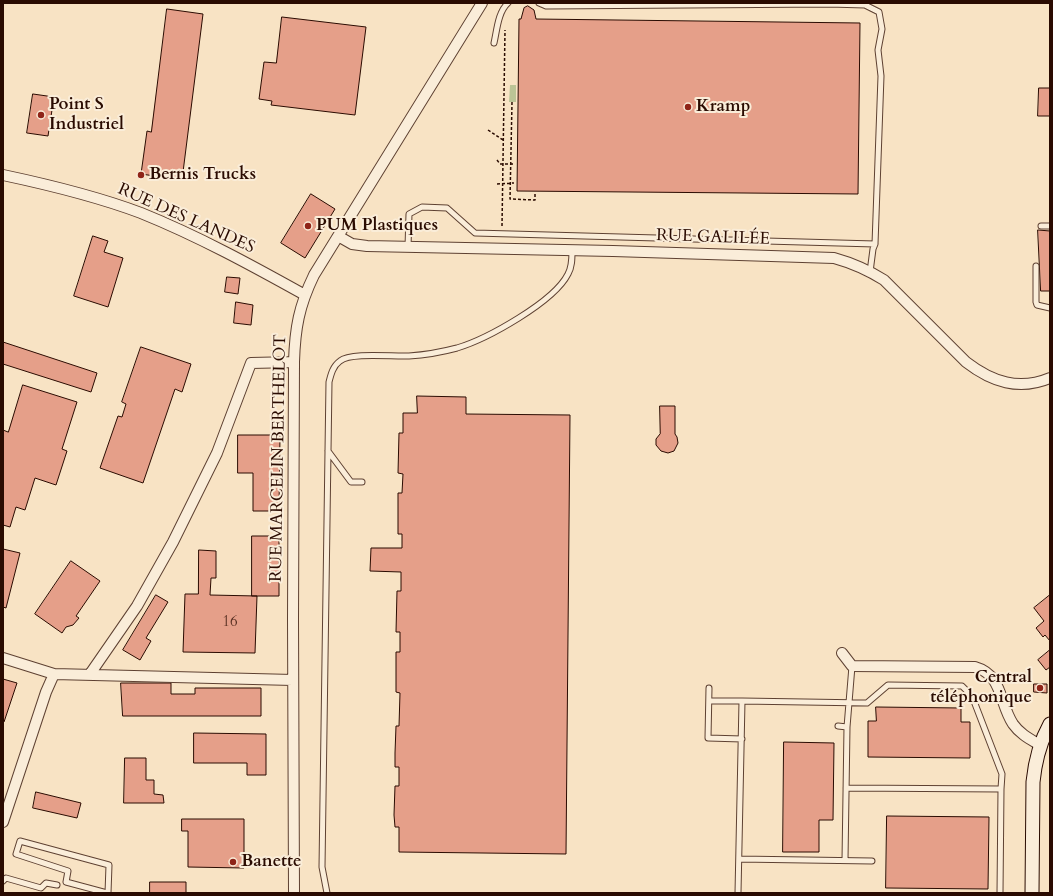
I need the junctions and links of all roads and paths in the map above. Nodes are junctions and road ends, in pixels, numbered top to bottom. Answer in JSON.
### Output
{"nodes":[{"id":1,"x":482,"y":3,"type":"edge"},
{"id":2,"x":508,"y":3,"type":"edge"},
{"id":3,"x":539,"y":3,"type":"edge"},
{"id":4,"x":505,"y":26,"type":"dead end"},
{"id":5,"x":494,"y":43,"type":"dead end"},
{"id":6,"x":512,"y":102,"type":"dead end"},
{"id":7,"x":488,"y":130,"type":"dead end"},
{"id":8,"x":503,"y":140,"type":"junction"},
{"id":9,"x":497,"y":160,"type":"dead end"},
{"id":10,"x":503,"y":164,"type":"junction"},
{"id":11,"x":510,"y":164,"type":"junction"},
{"id":12,"x":514,"y":164,"type":"dead end"},
{"id":13,"x":4,"y":179,"type":"edge"},
{"id":14,"x":503,"y":183,"type":"junction"},
{"id":15,"x":510,"y":183,"type":"junction"},
{"id":16,"x":514,"y":183,"type":"dead end"},
{"id":17,"x":497,"y":184,"type":"dead end"},
{"id":18,"x":535,"y":192,"type":"dead end"},
{"id":19,"x":1041,"y":226,"type":"dead end"},
{"id":20,"x":1050,"y":226,"type":"edge"},
{"id":21,"x":502,"y":234,"type":"junction"},
{"id":22,"x":338,"y":236,"type":"junction"},
{"id":23,"x":875,"y":244,"type":"junction"},
{"id":24,"x":408,"y":247,"type":"junction"},
{"id":25,"x":572,"y":251,"type":"junction"},
{"id":26,"x":1036,"y":266,"type":"dead end"},
{"id":27,"x":870,"y":272,"type":"junction"},
{"id":28,"x":305,"y":295,"type":"junction"},
{"id":29,"x":1050,"y":308,"type":"edge"},
{"id":30,"x":294,"y":362,"type":"junction"},
{"id":31,"x":1047,"y":379,"type":"edge"},
{"id":32,"x":328,"y":451,"type":"junction"},
{"id":33,"x":362,"y":482,"type":"dead end"},
{"id":34,"x":842,"y":654,"type":"dead end"},
{"id":35,"x":3,"y":658,"type":"edge"},
{"id":36,"x":852,"y":666,"type":"junction"},
{"id":37,"x":54,"y":674,"type":"junction"},
{"id":38,"x":90,"y":674,"type":"junction"},
{"id":39,"x":293,"y":680,"type":"junction"},
{"id":40,"x":709,"y":688,"type":"dead end"},
{"id":41,"x":709,"y":701,"type":"junction"},
{"id":42,"x":742,"y":701,"type":"junction"},
{"id":43,"x":849,"y":703,"type":"junction"},
{"id":44,"x":1050,"y":724,"type":"edge"},
{"id":45,"x":838,"y":726,"type":"dead end"},
{"id":46,"x":847,"y":726,"type":"junction"},
{"id":47,"x":742,"y":739,"type":"junction"},
{"id":48,"x":1040,"y":745,"type":"junction"},
{"id":49,"x":846,"y":788,"type":"junction"},
{"id":50,"x":1001,"y":789,"type":"junction"},
{"id":51,"x":3,"y":822,"type":"edge"},
{"id":52,"x":739,"y":859,"type":"junction"},
{"id":53,"x":845,"y":860,"type":"junction"},
{"id":54,"x":872,"y":861,"type":"dead end"},
{"id":55,"x":3,"y":880,"type":"edge"},
{"id":56,"x":57,"y":885,"type":"dead end"},
{"id":57,"x":107,"y":893,"type":"edge"},
{"id":58,"x":294,"y":893,"type":"edge"},
{"id":59,"x":327,"y":893,"type":"edge"},
{"id":60,"x":738,"y":893,"type":"edge"},
{"id":61,"x":1000,"y":893,"type":"edge"},
{"id":62,"x":1032,"y":893,"type":"edge"}],
"edges":[{"from":1,"to":22,"type":"street","name":"RUE MARCELIN BERTHELOT"},
{"from":2,"to":5,"type":"lane"},
{"from":3,"to":23,"type":"lane"},
{"from":4,"to":8,"type":"path"},
{"from":6,"to":11,"type":"path"},
{"from":7,"to":8,"type":"path"},
{"from":8,"to":10,"type":"path"},
{"from":9,"to":10,"type":"path"},
{"from":10,"to":11,"type":"path"},
{"from":10,"to":14,"type":"path"},
{"from":11,"to":12,"type":"path"},
{"from":11,"to":15,"type":"path"},
{"from":13,"to":28,"type":"street","name":"RUE DES LANDES"},
{"from":14,"to":15,"type":"path"},
{"from":14,"to":17,"type":"path"},
{"from":14,"to":21,"type":"path"},
{"from":15,"to":16,"type":"path"},
{"from":15,"to":18,"type":"path"},
{"from":19,"to":20,"type":"lane"},
{"from":21,"to":23,"type":"lane"},
{"from":21,"to":24,"type":"lane"},
{"from":22,"to":24,"type":"street","name":"RUE GALILÉE"},
{"from":22,"to":28,"type":"street","name":"RUE MARCELIN BERTHELOT"},
{"from":23,"to":27,"type":"lane"},
{"from":24,"to":25,"type":"street","name":"RUE GALILÉE"},
{"from":25,"to":27,"type":"street","name":"RUE GALILÉE"},
{"from":25,"to":32,"type":"lane"},
{"from":26,"to":29,"type":"lane"},
{"from":27,"to":31,"type":"street","name":"RUE GALILÉE"},
{"from":28,"to":30,"type":"street","name":"RUE MARCELIN BERTHELOT"},
{"from":30,"to":38,"type":"street"},
{"from":30,"to":39,"type":"street","name":"RUE MARCELIN BERTHELOT"},
{"from":32,"to":33,"type":"lane"},
{"from":32,"to":59,"type":"lane"},
{"from":34,"to":36,"type":"street"},
{"from":35,"to":37,"type":"street"},
{"from":36,"to":43,"type":"lane"},
{"from":36,"to":48,"type":"street"},
{"from":37,"to":38,"type":"street"},
{"from":37,"to":51,"type":"street"},
{"from":38,"to":39,"type":"street"},
{"from":39,"to":58,"type":"street","name":"RUE MARCELIN BERTHELOT"},
{"from":40,"to":41,"type":"lane"},
{"from":41,"to":42,"type":"lane"},
{"from":41,"to":47,"type":"lane"},
{"from":42,"to":43,"type":"lane"},
{"from":42,"to":47,"type":"lane"},
{"from":43,"to":46,"type":"lane"},
{"from":43,"to":50,"type":"lane"},
{"from":44,"to":48,"type":"main road"},
{"from":45,"to":46,"type":"lane"},
{"from":46,"to":49,"type":"lane"},
{"from":47,"to":52,"type":"lane"},
{"from":48,"to":62,"type":"main road"},
{"from":49,"to":50,"type":"lane"},
{"from":49,"to":53,"type":"lane"},
{"from":50,"to":61,"type":"lane"},
{"from":52,"to":53,"type":"lane"},
{"from":52,"to":60,"type":"lane"},
{"from":53,"to":54,"type":"lane"},
{"from":55,"to":56,"type":"lane"},
{"from":57,"to":57,"type":"lane"}]}
